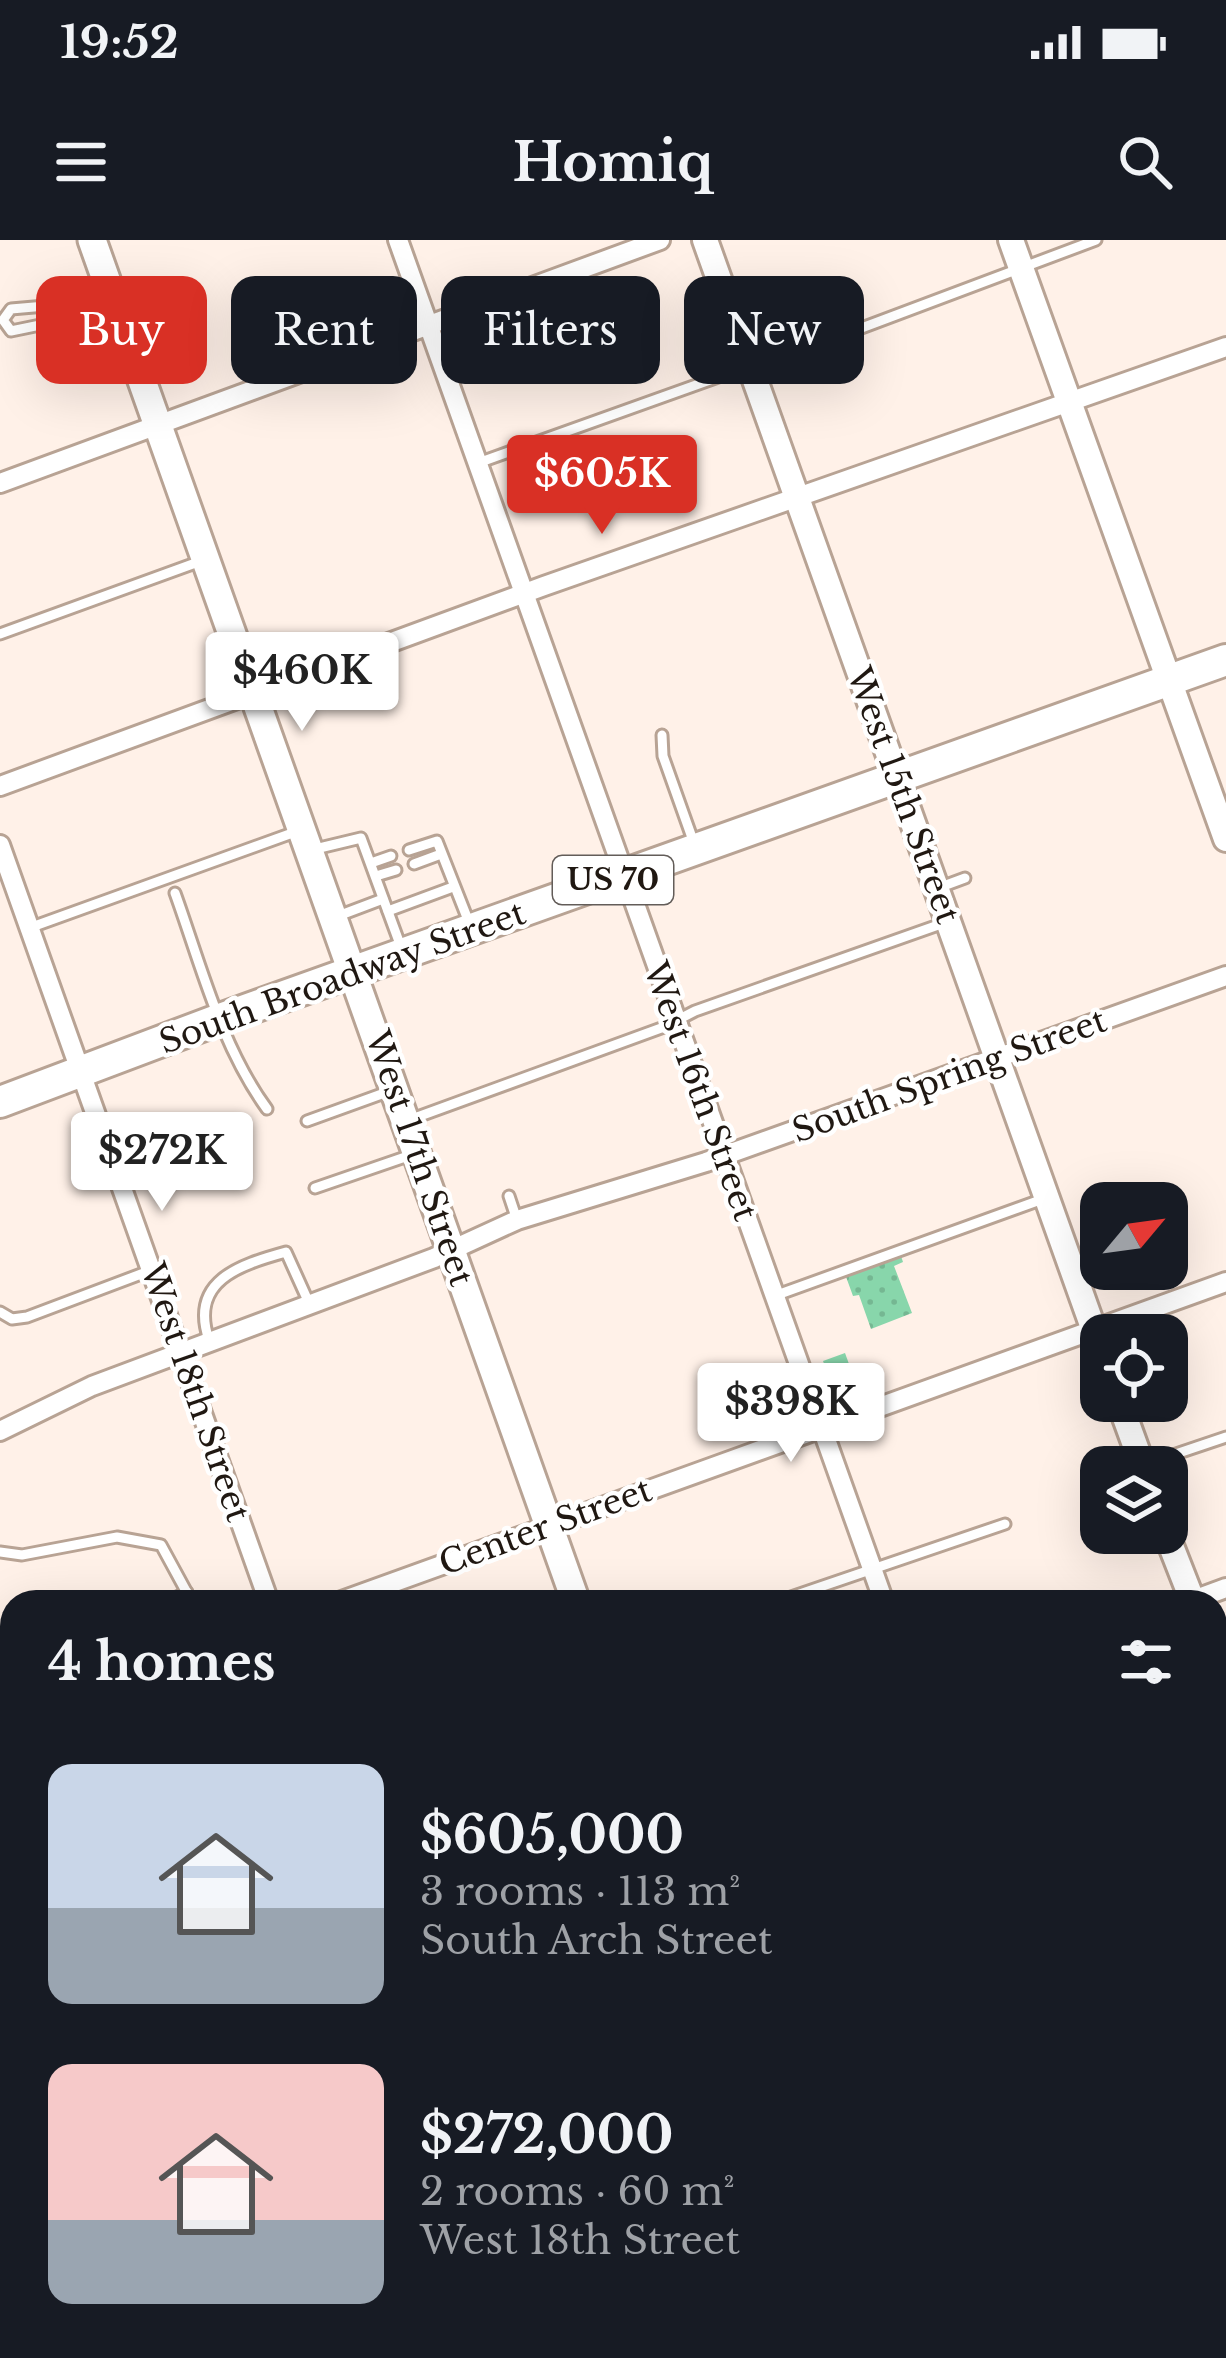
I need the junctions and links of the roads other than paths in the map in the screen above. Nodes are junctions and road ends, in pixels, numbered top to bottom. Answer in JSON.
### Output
{"nodes":[{"id":1,"x":92,"y":240,"type":"edge"},
{"id":2,"x":398,"y":240,"type":"edge"},
{"id":3,"x":660,"y":240,"type":"edge"},
{"id":4,"x":705,"y":240,"type":"edge"},
{"id":5,"x":1011,"y":240,"type":"edge"},
{"id":6,"x":1096,"y":240,"type":"edge"},
{"id":7,"x":1021,"y":266,"type":"junction"},
{"id":8,"x":105,"y":276,"type":"edge"},
{"id":9,"x":718,"y":276,"type":"edge"},
{"id":10,"x":36,"y":307,"type":"edge"},
{"id":11,"x":429,"y":324,"type":"junction"},
{"id":12,"x":864,"y":325,"type":"edge"},
{"id":13,"x":36,"y":328,"type":"edge"},
{"id":14,"x":1226,"y":347,"type":"edge"},
{"id":15,"x":143,"y":384,"type":"edge"},
{"id":16,"x":705,"y":384,"type":"edge"},
{"id":17,"x":756,"y":384,"type":"edge"},
{"id":18,"x":1071,"y":400,"type":"junction"},
{"id":19,"x":158,"y":425,"type":"junction"},
{"id":20,"x":478,"y":464,"type":"junction"},
{"id":21,"x":0,"y":482,"type":"edge"},
{"id":22,"x":796,"y":498,"type":"junction"},
{"id":23,"x":206,"y":560,"type":"junction"},
{"id":24,"x":524,"y":594,"type":"junction"},
{"id":25,"x":0,"y":634,"type":"edge"},
{"id":26,"x":1226,"y":660,"type":"edge"},
{"id":27,"x":1169,"y":680,"type":"junction"},
{"id":28,"x":255,"y":695,"type":"junction"},
{"id":29,"x":662,"y":735,"type":"dead end"},
{"id":30,"x":896,"y":777,"type":"junction"},
{"id":31,"x":0,"y":786,"type":"edge"},
{"id":32,"x":1225,"y":831,"type":"edge"},
{"id":33,"x":307,"y":840,"type":"junction"},
{"id":34,"x":0,"y":844,"type":"edge"},
{"id":35,"x":409,"y":850,"type":"dead end"},
{"id":36,"x":697,"y":851,"type":"junction"},
{"id":37,"x":441,"y":854,"type":"junction"},
{"id":38,"x":391,"y":856,"type":"dead end"},
{"id":39,"x":370,"y":863,"type":"junction"},
{"id":40,"x":414,"y":864,"type":"dead end"},
{"id":41,"x":396,"y":870,"type":"dead end"},
{"id":42,"x":376,"y":876,"type":"junction"},
{"id":43,"x":625,"y":876,"type":"junction"},
{"id":44,"x":965,"y":878,"type":"dead end"},
{"id":45,"x":453,"y":887,"type":"junction"},
{"id":46,"x":938,"y":888,"type":"junction"},
{"id":47,"x":175,"y":893,"type":"dead end"},
{"id":48,"x":383,"y":899,"type":"junction"},
{"id":49,"x":388,"y":911,"type":"junction"},
{"id":50,"x":335,"y":917,"type":"junction"},
{"id":51,"x":950,"y":922,"type":"junction"},
{"id":52,"x":28,"y":928,"type":"junction"},
{"id":53,"x":472,"y":930,"type":"junction"},
{"id":54,"x":404,"y":954,"type":"junction"},
{"id":55,"x":355,"y":972,"type":"junction"},
{"id":56,"x":1226,"y":976,"type":"edge"},
{"id":57,"x":220,"y":1019,"type":"junction"},
{"id":58,"x":675,"y":1022,"type":"junction"},
{"id":59,"x":998,"y":1056,"type":"junction"},
{"id":60,"x":80,"y":1072,"type":"junction"},
{"id":61,"x":395,"y":1090,"type":"junction"},
{"id":62,"x":0,"y":1102,"type":"edge"},
{"id":63,"x":267,"y":1109,"type":"dead end"},
{"id":64,"x":307,"y":1121,"type":"dead end"},
{"id":65,"x":406,"y":1121,"type":"junction"},
{"id":66,"x":416,"y":1153,"type":"junction"},
{"id":67,"x":725,"y":1155,"type":"junction"},
{"id":68,"x":315,"y":1188,"type":"dead end"},
{"id":69,"x":509,"y":1196,"type":"dead end"},
{"id":70,"x":1048,"y":1197,"type":"junction"},
{"id":71,"x":517,"y":1220,"type":"junction"},
{"id":72,"x":452,"y":1250,"type":"junction"},
{"id":73,"x":154,"y":1269,"type":"junction"},
{"id":74,"x":1226,"y":1282,"type":"edge"},
{"id":75,"x":775,"y":1296,"type":"junction"},
{"id":76,"x":309,"y":1303,"type":"junction"},
{"id":77,"x":0,"y":1312,"type":"edge"},
{"id":78,"x":1088,"y":1314,"type":"edge"},
{"id":79,"x":1154,"y":1314,"type":"edge"},
{"id":80,"x":209,"y":1340,"type":"junction"},
{"id":81,"x":1080,"y":1344,"type":"edge"},
{"id":82,"x":181,"y":1351,"type":"junction"},
{"id":83,"x":758,"y":1403,"type":"dead end"},
{"id":84,"x":823,"y":1425,"type":"junction"},
{"id":85,"x":0,"y":1431,"type":"edge"},
{"id":86,"x":1226,"y":1437,"type":"edge"},
{"id":87,"x":772,"y":1443,"type":"junction"},
{"id":88,"x":1188,"y":1450,"type":"edge"},
{"id":89,"x":549,"y":1524,"type":"junction"},
{"id":90,"x":1005,"y":1524,"type":"dead end"},
{"id":91,"x":0,"y":1552,"type":"edge"},
{"id":92,"x":1174,"y":1554,"type":"edge"},
{"id":93,"x":873,"y":1570,"type":"junction"},
{"id":94,"x":185,"y":1590,"type":"edge"},
{"id":95,"x":265,"y":1590,"type":"edge"},
{"id":96,"x":371,"y":1590,"type":"edge"},
{"id":97,"x":572,"y":1590,"type":"edge"},
{"id":98,"x":812,"y":1590,"type":"edge"},
{"id":99,"x":880,"y":1590,"type":"edge"},
{"id":100,"x":1187,"y":1590,"type":"edge"}],
"edges":[{"from":1,"to":8,"type":"main road","name":"West 17th Street"},
{"from":2,"to":11,"type":"street","name":"West 16th Street"},
{"from":3,"to":11,"type":"street"},
{"from":4,"to":9,"type":"street","name":"West 15th Street"},
{"from":5,"to":7,"type":"street"},
{"from":6,"to":7,"type":"lane"},
{"from":7,"to":12,"type":"lane"},
{"from":7,"to":18,"type":"street"},
{"from":10,"to":13,"type":"lane"},
{"from":11,"to":19,"type":"street"},
{"from":11,"to":20,"type":"street","name":"West 16th Street"},
{"from":14,"to":18,"type":"street"},
{"from":15,"to":19,"type":"main road","name":"West 17th Street"},
{"from":16,"to":20,"type":"lane"},
{"from":17,"to":22,"type":"street","name":"West 15th Street"},
{"from":18,"to":22,"type":"street"},
{"from":18,"to":27,"type":"street"},
{"from":19,"to":21,"type":"street"},
{"from":19,"to":23,"type":"main road","name":"West 17th Street"},
{"from":20,"to":24,"type":"street","name":"West 16th Street"},
{"from":22,"to":24,"type":"street"},
{"from":22,"to":30,"type":"street","name":"West 15th Street"},
{"from":23,"to":25,"type":"lane"},
{"from":23,"to":28,"type":"main road","name":"West 17th Street"},
{"from":24,"to":28,"type":"street"},
{"from":24,"to":43,"type":"street","name":"West 16th Street"},
{"from":26,"to":27,"type":"main road","name":"South Broadway Street","number":"US 70"},
{"from":27,"to":30,"type":"main road","name":"South Broadway Street","number":"US 70"},
{"from":27,"to":32,"type":"street"},
{"from":28,"to":31,"type":"street"},
{"from":28,"to":33,"type":"main road","name":"West 17th Street"},
{"from":29,"to":36,"type":"lane"},
{"from":30,"to":36,"type":"main road","name":"South Broadway Street","number":"US 70"},
{"from":30,"to":46,"type":"street","name":"West 15th Street"},
{"from":33,"to":39,"type":"lane"},
{"from":33,"to":50,"type":"main road","name":"West 17th Street"},
{"from":33,"to":52,"type":"lane"},
{"from":34,"to":52,"type":"street","name":"West 18th Street"},
{"from":35,"to":37,"type":"lane"},
{"from":36,"to":43,"type":"main road","name":"South Broadway Street","number":"US 70"},
{"from":37,"to":40,"type":"lane"},
{"from":37,"to":45,"type":"lane"},
{"from":38,"to":39,"type":"lane"},
{"from":39,"to":42,"type":"lane"},
{"from":41,"to":42,"type":"lane"},
{"from":42,"to":48,"type":"lane"},
{"from":43,"to":53,"type":"main road","name":"South Broadway Street","number":"US 70"},
{"from":43,"to":58,"type":"street","name":"West 16th Street"},
{"from":44,"to":46,"type":"lane"},
{"from":45,"to":49,"type":"lane"},
{"from":45,"to":53,"type":"lane"},
{"from":46,"to":51,"type":"street","name":"West 15th Street"},
{"from":47,"to":57,"type":"lane"},
{"from":48,"to":49,"type":"lane"},
{"from":48,"to":50,"type":"lane"},
{"from":49,"to":54,"type":"lane"},
{"from":50,"to":55,"type":"main road","name":"West 17th Street"},
{"from":51,"to":58,"type":"lane"},
{"from":51,"to":59,"type":"street","name":"West 15th Street"},
{"from":52,"to":60,"type":"street","name":"West 18th Street"},
{"from":53,"to":54,"type":"main road","name":"South Broadway Street","number":"US 70"},
{"from":54,"to":55,"type":"main road","name":"South Broadway Street","number":"US 70"},
{"from":55,"to":57,"type":"main road","name":"South Broadway Street","number":"US 70"},
{"from":55,"to":61,"type":"main road","name":"West 17th Street"},
{"from":56,"to":59,"type":"street","name":"South Spring Street"},
{"from":57,"to":60,"type":"main road","name":"South Broadway Street","number":"US 70"},
{"from":57,"to":63,"type":"lane"},
{"from":58,"to":65,"type":"lane"},
{"from":58,"to":67,"type":"street","name":"West 16th Street"},
{"from":59,"to":67,"type":"street","name":"South Spring Street"},
{"from":59,"to":70,"type":"street","name":"West 15th Street"},
{"from":60,"to":62,"type":"main road","name":"South Broadway Street","number":"US 70"},
{"from":60,"to":73,"type":"street","name":"West 18th Street"},
{"from":61,"to":64,"type":"lane"},
{"from":61,"to":65,"type":"main road","name":"West 17th Street"},
{"from":65,"to":66,"type":"main road","name":"West 17th Street"},
{"from":66,"to":68,"type":"lane"},
{"from":66,"to":72,"type":"main road","name":"West 17th Street"},
{"from":67,"to":71,"type":"street","name":"South Spring Street"},
{"from":67,"to":75,"type":"street","name":"West 16th Street"},
{"from":69,"to":71,"type":"lane"},
{"from":70,"to":75,"type":"lane"},
{"from":70,"to":78,"type":"street","name":"West 15th Street"},
{"from":71,"to":72,"type":"street","name":"South Spring Street"},
{"from":72,"to":76,"type":"street","name":"South Spring Street"},
{"from":72,"to":89,"type":"main road","name":"West 17th Street"},
{"from":73,"to":77,"type":"lane"},
{"from":73,"to":82,"type":"street","name":"West 18th Street"},
{"from":74,"to":79,"type":"street","name":"Center Street"},
{"from":75,"to":84,"type":"street","name":"West 16th Street"},
{"from":76,"to":80,"type":"street","name":"South Spring Street"},
{"from":76,"to":80,"type":"lane"},
{"from":80,"to":82,"type":"street","name":"South Spring Street"},
{"from":81,"to":84,"type":"street","name":"Center Street"},
{"from":82,"to":85,"type":"street","name":"South Spring Street"},
{"from":82,"to":95,"type":"street","name":"West 18th Street"},
{"from":83,"to":87,"type":"lane"},
{"from":84,"to":87,"type":"street","name":"Center Street"},
{"from":84,"to":93,"type":"street","name":"West 16th Street"},
{"from":86,"to":88,"type":"lane"},
{"from":87,"to":89,"type":"street","name":"Center Street"},
{"from":89,"to":96,"type":"street","name":"Center Street"},
{"from":89,"to":97,"type":"main road","name":"West 17th Street"},
{"from":90,"to":93,"type":"lane"},
{"from":91,"to":94,"type":"lane"},
{"from":92,"to":100,"type":"street"},
{"from":93,"to":98,"type":"lane"},
{"from":93,"to":99,"type":"street","name":"West 16th Street"}]}
